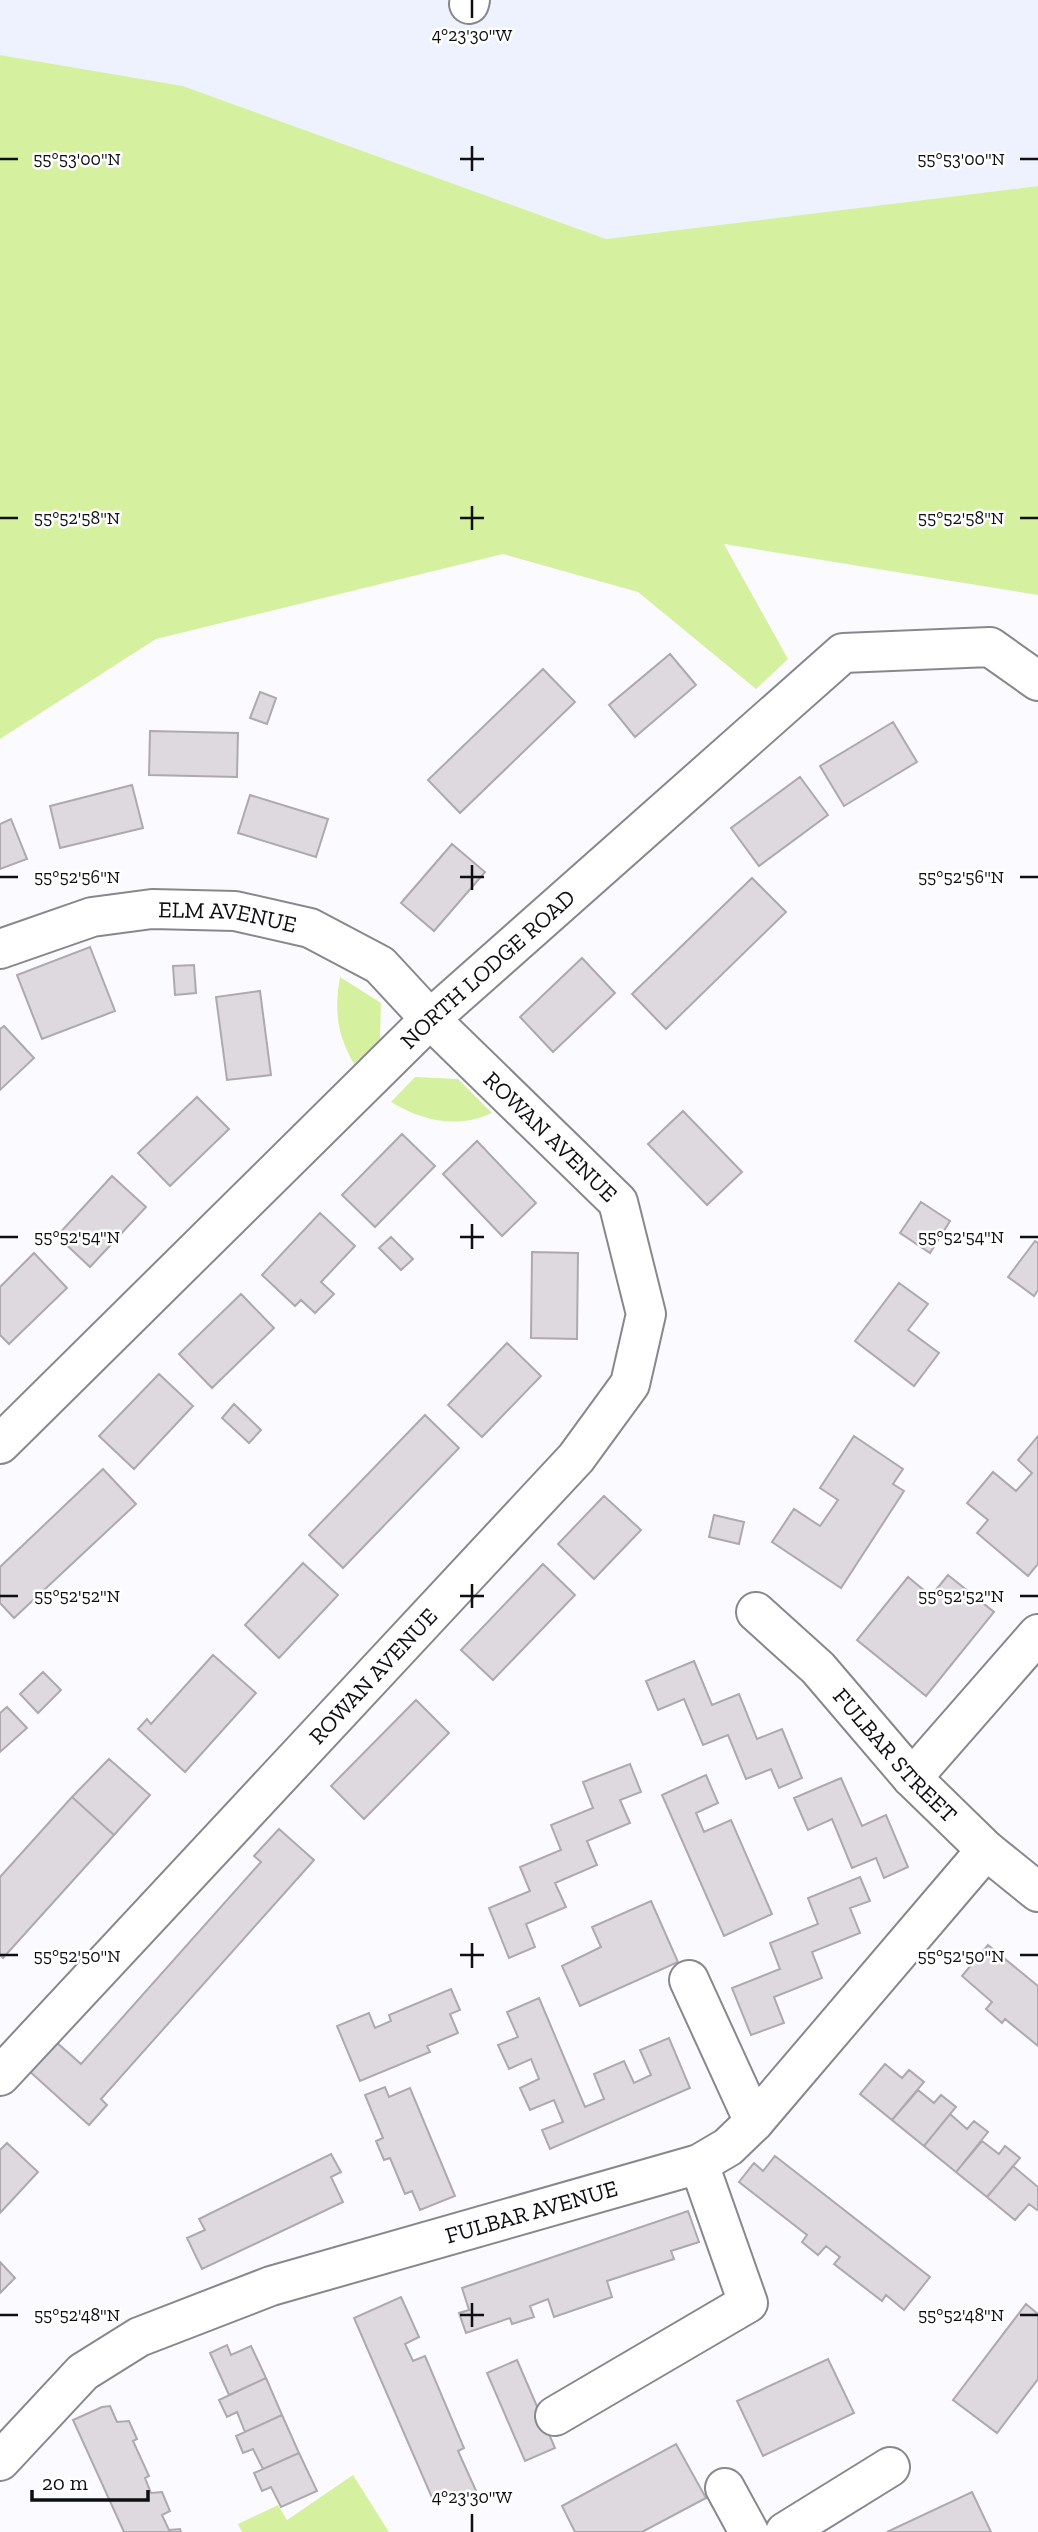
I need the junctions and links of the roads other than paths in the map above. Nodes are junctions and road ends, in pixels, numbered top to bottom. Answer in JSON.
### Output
{"nodes":[{"id":1,"x":1038,"y":681,"type":"edge"},
{"id":2,"x":0,"y":949,"type":"edge"},
{"id":3,"x":430,"y":1018,"type":"junction"},
{"id":4,"x":0,"y":1444,"type":"edge"},
{"id":5,"x":756,"y":1612,"type":"dead end"},
{"id":6,"x":1038,"y":1634,"type":"edge"},
{"id":7,"x":912,"y":1778,"type":"junction"},
{"id":8,"x":986,"y":1850,"type":"junction"},
{"id":9,"x":1038,"y":1892,"type":"edge"},
{"id":10,"x":689,"y":1980,"type":"dead end"},
{"id":11,"x":0,"y":2076,"type":"edge"},
{"id":12,"x":754,"y":2122,"type":"junction"},
{"id":13,"x":699,"y":2164,"type":"junction"},
{"id":14,"x":555,"y":2416,"type":"dead end"},
{"id":15,"x":0,"y":2461,"type":"edge"},
{"id":16,"x":890,"y":2468,"type":"dead end"},
{"id":17,"x":725,"y":2488,"type":"dead end"},
{"id":18,"x":750,"y":2532,"type":"edge"},
{"id":19,"x":785,"y":2532,"type":"edge"}],
"edges":[{"from":1,"to":3,"type":"street","name":"NORTH LODGE ROAD"},
{"from":2,"to":3,"type":"street","name":"ELM AVENUE"},
{"from":3,"to":4,"type":"street","name":"NORTH LODGE ROAD"},
{"from":3,"to":11,"type":"street","name":"ROWAN AVENUE"},
{"from":5,"to":7,"type":"street","name":"FULBAR STREET"},
{"from":6,"to":7,"type":"street"},
{"from":7,"to":8,"type":"street","name":"FULBAR STREET"},
{"from":8,"to":9,"type":"street","name":"FULBAR STREET"},
{"from":8,"to":12,"type":"street","name":"FULBAR AVENUE"},
{"from":10,"to":12,"type":"street"},
{"from":12,"to":13,"type":"street","name":"FULBAR AVENUE"},
{"from":13,"to":14,"type":"street"},
{"from":13,"to":15,"type":"street","name":"FULBAR AVENUE"},
{"from":16,"to":19,"type":"street"},
{"from":17,"to":18,"type":"street"}]}
